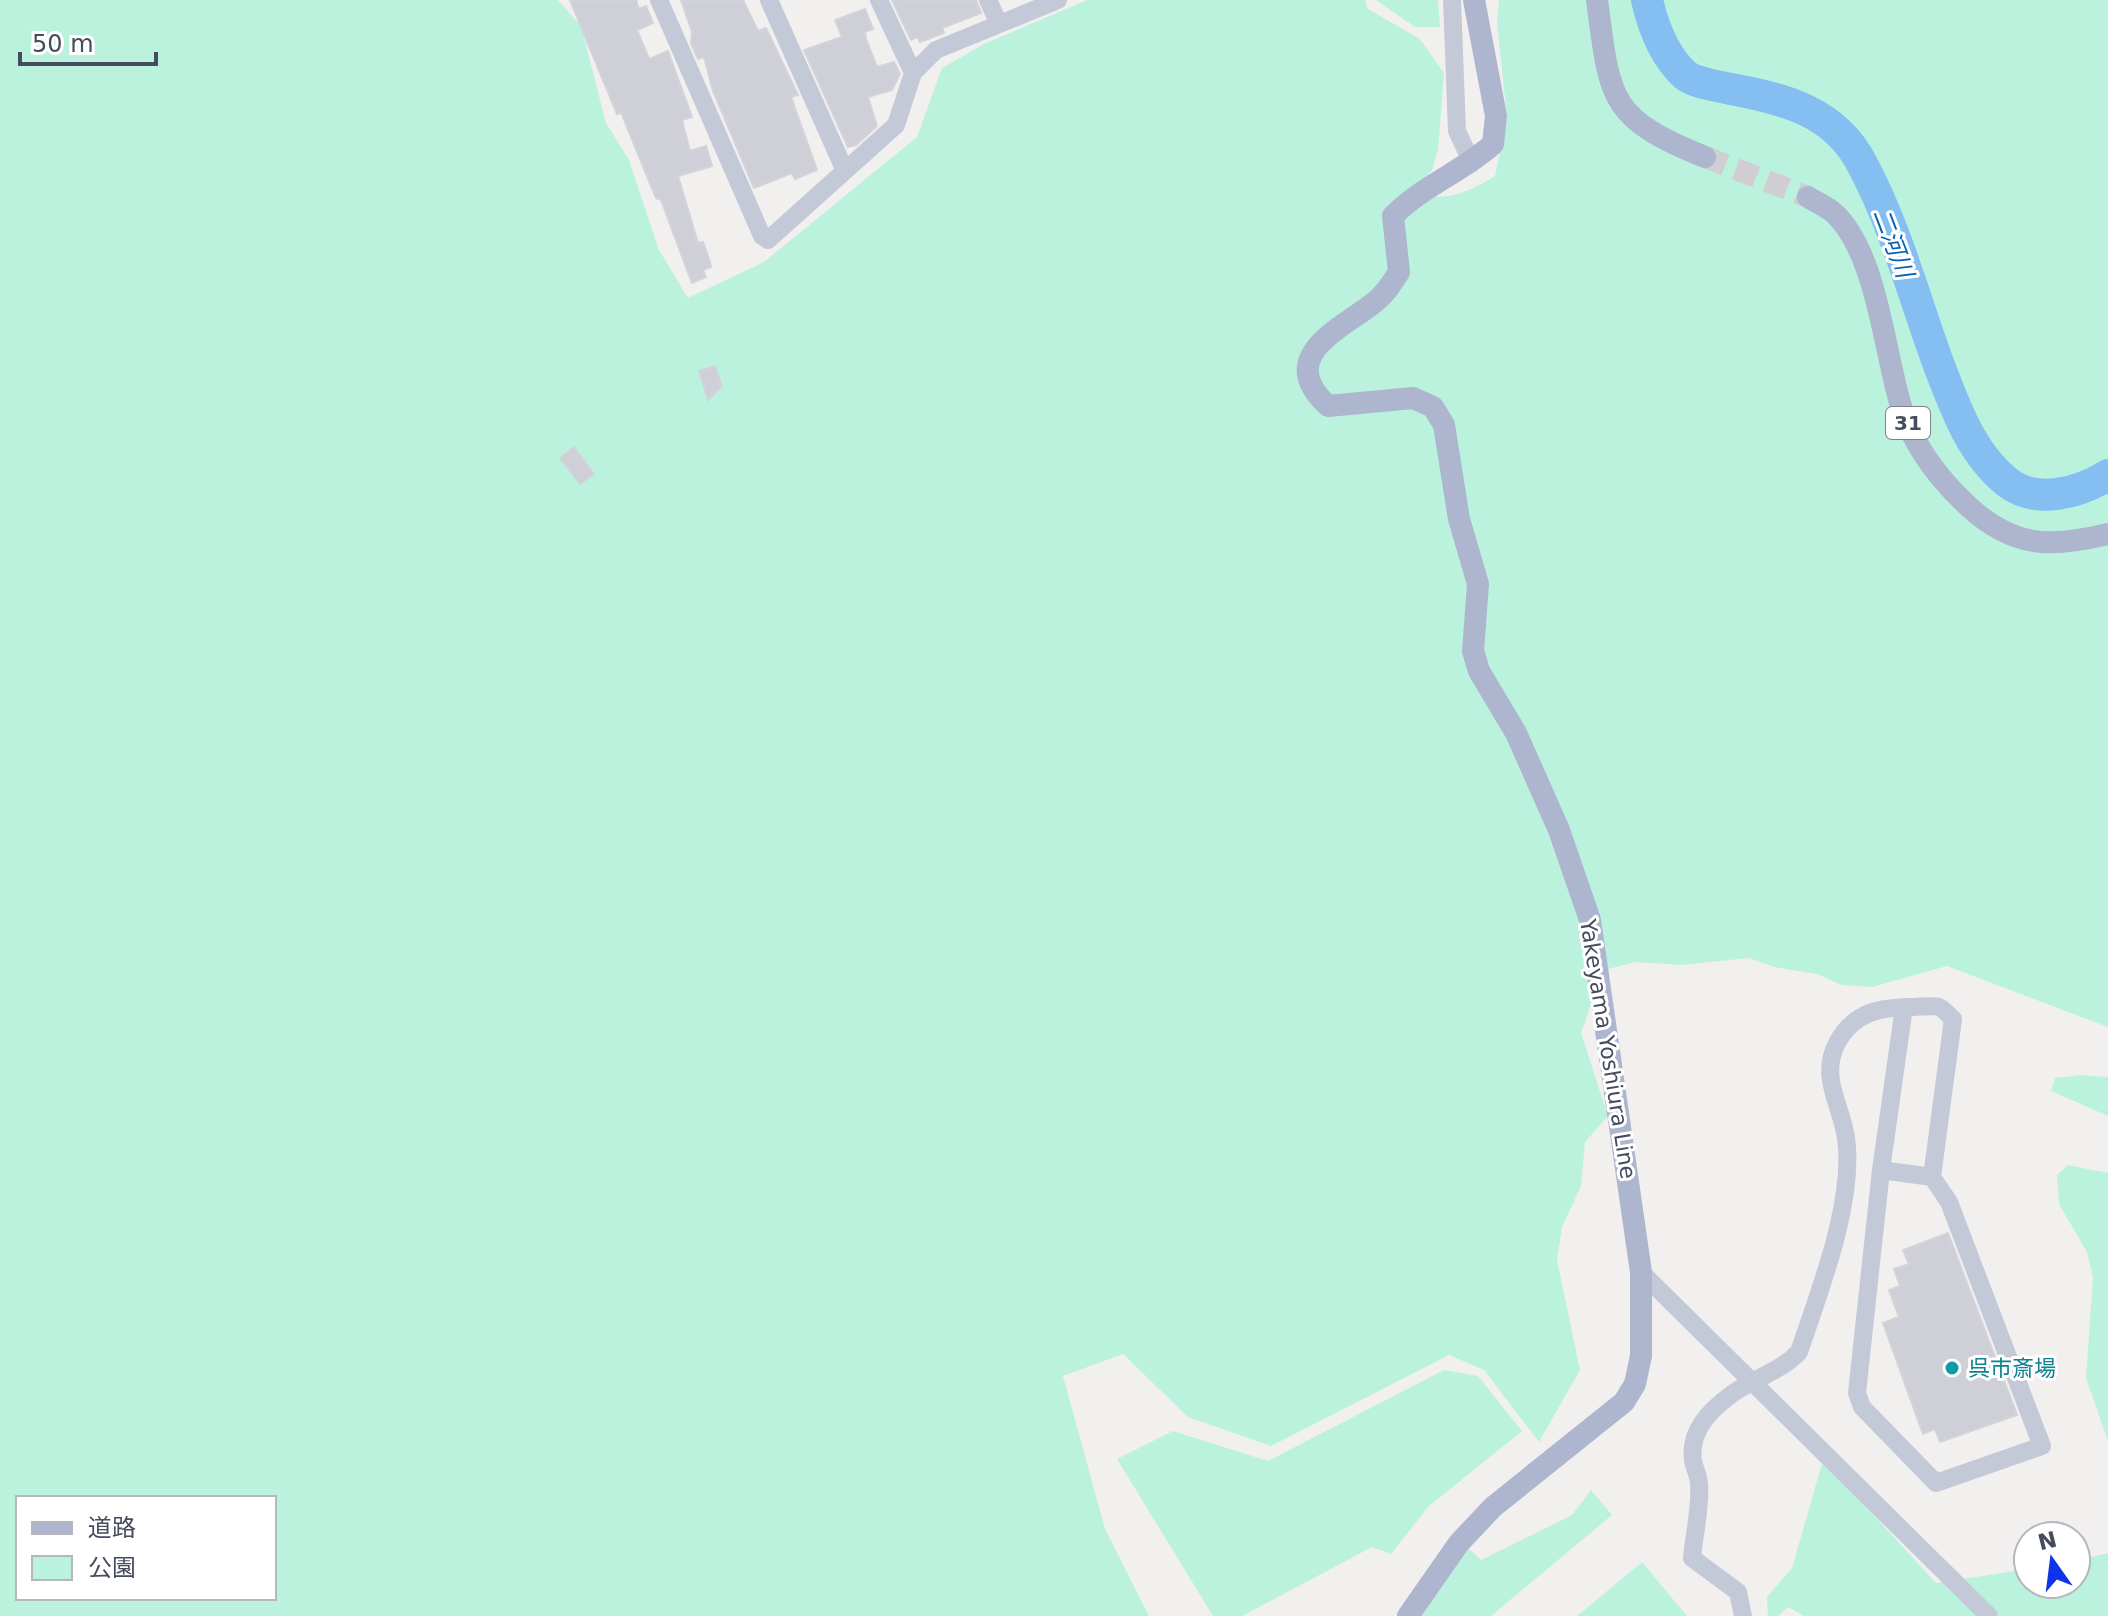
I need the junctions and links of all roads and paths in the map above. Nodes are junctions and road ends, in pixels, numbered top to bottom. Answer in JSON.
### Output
{"nodes":[{"id":1,"x":659,"y":0,"type":"edge"},
{"id":2,"x":769,"y":0,"type":"edge"},
{"id":3,"x":879,"y":0,"type":"edge"},
{"id":4,"x":988,"y":0,"type":"edge"},
{"id":5,"x":1058,"y":0,"type":"edge"},
{"id":6,"x":1452,"y":0,"type":"edge"},
{"id":7,"x":1474,"y":0,"type":"edge"},
{"id":8,"x":1597,"y":0,"type":"edge"},
{"id":9,"x":999,"y":24,"type":"junction"},
{"id":10,"x":913,"y":73,"type":"junction"},
{"id":11,"x":1705,"y":157,"type":"tunnel mouth"},
{"id":12,"x":1472,"y":163,"type":"junction"},
{"id":13,"x":845,"y":171,"type":"junction"},
{"id":14,"x":1808,"y":197,"type":"tunnel mouth"},
{"id":15,"x":2108,"y":534,"type":"edge"},
{"id":16,"x":1904,"y":1007,"type":"junction"},
{"id":17,"x":1881,"y":1170,"type":"junction"},
{"id":18,"x":1932,"y":1177,"type":"junction"},
{"id":19,"x":1641,"y":1272,"type":"junction"},
{"id":20,"x":1751,"y":1380,"type":"junction"},
{"id":21,"x":1408,"y":1616,"type":"edge"},
{"id":22,"x":1743,"y":1616,"type":"edge"},
{"id":23,"x":1989,"y":1616,"type":"edge"}],
"edges":[{"from":1,"to":13,"type":"street"},
{"from":2,"to":13,"type":"street"},
{"from":3,"to":10,"type":"street"},
{"from":4,"to":9,"type":"street"},
{"from":5,"to":9,"type":"street"},
{"from":6,"to":12,"type":"street"},
{"from":7,"to":12,"type":"main road","name":"Yakeyama Yoshiura Line"},
{"from":8,"to":11,"type":"main road"},
{"from":9,"to":10,"type":"street"},
{"from":10,"to":13,"type":"street"},
{"from":12,"to":19,"type":"main road","name":"Yakeyama Yoshiura Line"},
{"from":14,"to":15,"type":"main road","number":"31"},
{"from":16,"to":17,"type":"street"},
{"from":16,"to":18,"type":"street"},
{"from":16,"to":20,"type":"street"},
{"from":17,"to":18,"type":"street"},
{"from":17,"to":18,"type":"street"},
{"from":19,"to":20,"type":"street"},
{"from":19,"to":21,"type":"main road","name":"Yakeyama Yoshiura Line"},
{"from":20,"to":22,"type":"street"},
{"from":20,"to":23,"type":"street"}]}
